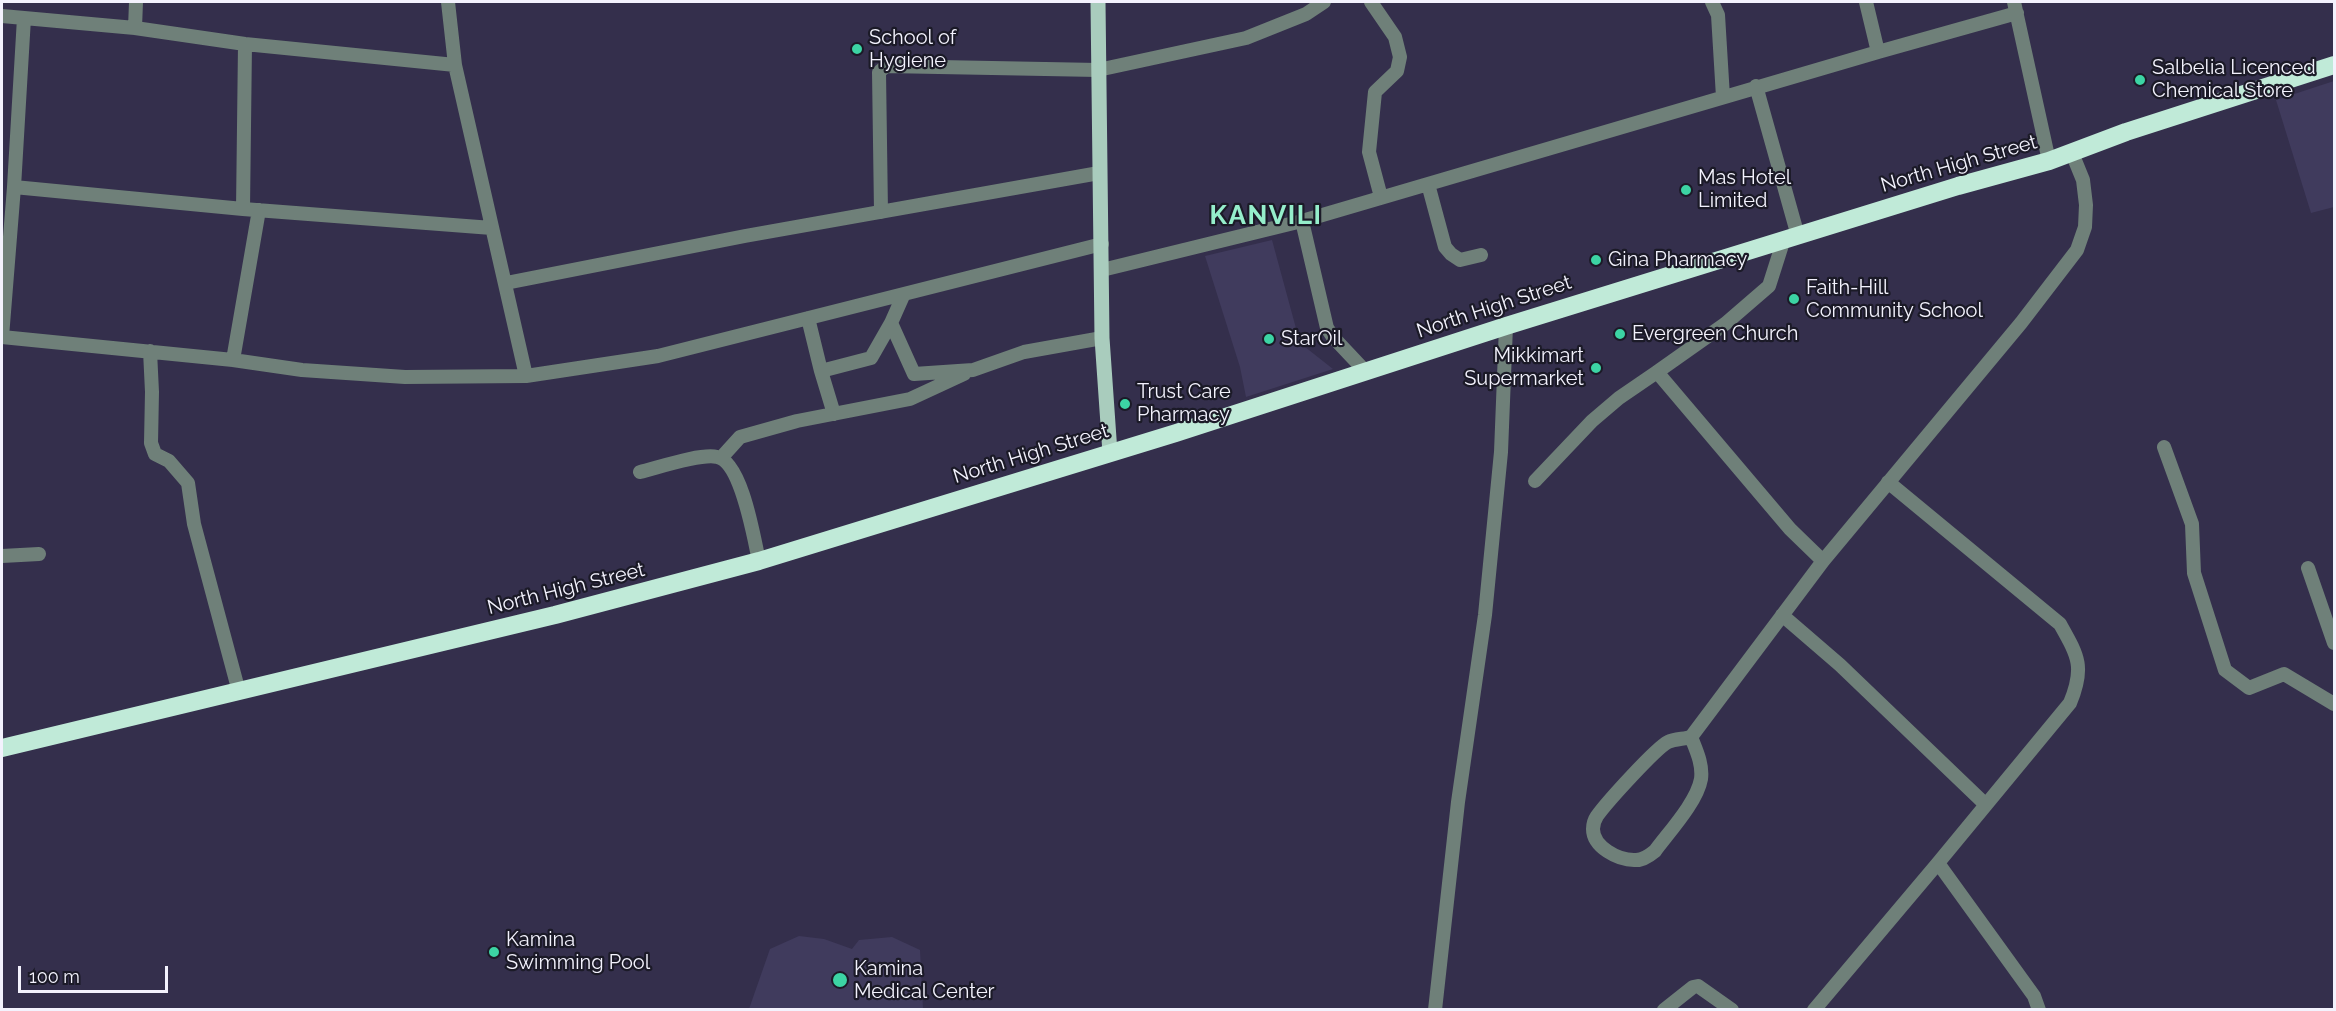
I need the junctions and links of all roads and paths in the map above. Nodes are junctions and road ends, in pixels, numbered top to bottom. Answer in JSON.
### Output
{"nodes":[{"id":1,"x":136,"y":2,"type":"edge"},
{"id":2,"x":448,"y":2,"type":"edge"},
{"id":3,"x":1098,"y":2,"type":"edge"},
{"id":4,"x":1324,"y":2,"type":"edge"},
{"id":5,"x":1371,"y":2,"type":"edge"},
{"id":6,"x":1712,"y":2,"type":"edge"},
{"id":7,"x":1866,"y":2,"type":"edge"},
{"id":8,"x":2015,"y":7,"type":"edge"},
{"id":9,"x":2,"y":15,"type":"edge"},
{"id":10,"x":24,"y":18,"type":"junction"},
{"id":11,"x":135,"y":28,"type":"junction"},
{"id":12,"x":245,"y":44,"type":"junction"},
{"id":13,"x":1878,"y":52,"type":"junction"},
{"id":14,"x":455,"y":65,"type":"junction"},
{"id":15,"x":2334,"y":65,"type":"edge"},
{"id":16,"x":1098,"y":70,"type":"junction"},
{"id":17,"x":1756,"y":86,"type":"junction"},
{"id":18,"x":1724,"y":97,"type":"junction"},
{"id":19,"x":2072,"y":153,"type":"junction"},
{"id":20,"x":2049,"y":161,"type":"junction"},
{"id":21,"x":1099,"y":172,"type":"junction"},
{"id":22,"x":1428,"y":184,"type":"junction"},
{"id":23,"x":14,"y":187,"type":"junction"},
{"id":24,"x":1381,"y":197,"type":"junction"},
{"id":25,"x":243,"y":209,"type":"junction"},
{"id":26,"x":258,"y":210,"type":"junction"},
{"id":27,"x":881,"y":212,"type":"junction"},
{"id":28,"x":1302,"y":220,"type":"junction"},
{"id":29,"x":492,"y":228,"type":"junction"},
{"id":30,"x":1790,"y":239,"type":"junction"},
{"id":31,"x":1102,"y":244,"type":"junction"},
{"id":32,"x":1481,"y":255,"type":"dead end"},
{"id":33,"x":1102,"y":270,"type":"junction"},
{"id":34,"x":506,"y":283,"type":"junction"},
{"id":35,"x":903,"y":296,"type":"junction"},
{"id":36,"x":808,"y":318,"type":"junction"},
{"id":37,"x":891,"y":323,"type":"junction"},
{"id":38,"x":1506,"y":326,"type":"junction"},
{"id":39,"x":2,"y":337,"type":"edge"},
{"id":40,"x":1102,"y":338,"type":"junction"},
{"id":41,"x":150,"y":351,"type":"junction"},
{"id":42,"x":233,"y":360,"type":"junction"},
{"id":43,"x":974,"y":370,"type":"junction"},
{"id":44,"x":821,"y":371,"type":"junction"},
{"id":45,"x":1366,"y":372,"type":"junction"},
{"id":46,"x":1657,"y":372,"type":"junction"},
{"id":47,"x":526,"y":376,"type":"junction"},
{"id":48,"x":834,"y":414,"type":"junction"},
{"id":49,"x":2164,"y":447,"type":"dead end"},
{"id":50,"x":1110,"y":453,"type":"junction"},
{"id":51,"x":721,"y":458,"type":"junction"},
{"id":52,"x":640,"y":472,"type":"dead end"},
{"id":53,"x":1535,"y":481,"type":"dead end"},
{"id":54,"x":1888,"y":482,"type":"junction"},
{"id":55,"x":39,"y":554,"type":"dead end"},
{"id":56,"x":2,"y":556,"type":"edge"},
{"id":57,"x":759,"y":561,"type":"junction"},
{"id":58,"x":1823,"y":561,"type":"junction"},
{"id":59,"x":2308,"y":568,"type":"dead end"},
{"id":60,"x":1782,"y":615,"type":"junction"},
{"id":61,"x":2334,"y":643,"type":"edge"},
{"id":62,"x":239,"y":692,"type":"junction"},
{"id":63,"x":2334,"y":704,"type":"edge"},
{"id":64,"x":1691,"y":737,"type":"junction"},
{"id":65,"x":2,"y":748,"type":"edge"},
{"id":66,"x":1986,"y":805,"type":"junction"},
{"id":67,"x":1938,"y":863,"type":"junction"},
{"id":68,"x":1435,"y":1010,"type":"edge"},
{"id":69,"x":1664,"y":1010,"type":"edge"},
{"id":70,"x":1731,"y":1010,"type":"edge"},
{"id":71,"x":1814,"y":1010,"type":"edge"},
{"id":72,"x":2039,"y":1010,"type":"edge"}],
"edges":[{"from":1,"to":11,"type":"street"},
{"from":2,"to":14,"type":"street"},
{"from":3,"to":16,"type":"main road"},
{"from":4,"to":16,"type":"street"},
{"from":5,"to":24,"type":"street"},
{"from":6,"to":18,"type":"street"},
{"from":7,"to":13,"type":"street"},
{"from":8,"to":13,"type":"street"},
{"from":8,"to":20,"type":"street"},
{"from":9,"to":10,"type":"street"},
{"from":10,"to":11,"type":"street"},
{"from":10,"to":23,"type":"street"},
{"from":11,"to":12,"type":"street"},
{"from":12,"to":14,"type":"street"},
{"from":12,"to":25,"type":"street"},
{"from":13,"to":17,"type":"street"},
{"from":14,"to":29,"type":"street"},
{"from":15,"to":19,"type":"highway","name":"North High Street"},
{"from":16,"to":21,"type":"main road"},
{"from":16,"to":27,"type":"street"},
{"from":17,"to":18,"type":"street"},
{"from":17,"to":30,"type":"street"},
{"from":18,"to":22,"type":"street"},
{"from":19,"to":20,"type":"highway","name":"North High Street"},
{"from":19,"to":54,"type":"street"},
{"from":20,"to":30,"type":"highway","name":"North High Street"},
{"from":21,"to":27,"type":"street"},
{"from":21,"to":31,"type":"main road"},
{"from":22,"to":24,"type":"street"},
{"from":22,"to":32,"type":"street"},
{"from":23,"to":25,"type":"street"},
{"from":23,"to":39,"type":"street"},
{"from":24,"to":28,"type":"street"},
{"from":25,"to":26,"type":"street"},
{"from":26,"to":29,"type":"street"},
{"from":26,"to":42,"type":"street"},
{"from":27,"to":34,"type":"street"},
{"from":28,"to":33,"type":"street"},
{"from":28,"to":45,"type":"street"},
{"from":29,"to":34,"type":"street"},
{"from":30,"to":38,"type":"highway","name":"North High Street"},
{"from":30,"to":46,"type":"street"},
{"from":31,"to":33,"type":"main road"},
{"from":31,"to":35,"type":"street"},
{"from":33,"to":40,"type":"main road"},
{"from":34,"to":47,"type":"street"},
{"from":35,"to":36,"type":"street"},
{"from":35,"to":37,"type":"street"},
{"from":36,"to":44,"type":"street"},
{"from":36,"to":47,"type":"street"},
{"from":37,"to":43,"type":"street"},
{"from":37,"to":44,"type":"street"},
{"from":38,"to":45,"type":"highway","name":"North High Street"},
{"from":38,"to":68,"type":"street"},
{"from":39,"to":41,"type":"street"},
{"from":40,"to":43,"type":"street"},
{"from":40,"to":50,"type":"main road"},
{"from":41,"to":42,"type":"street"},
{"from":41,"to":62,"type":"street"},
{"from":42,"to":47,"type":"street"},
{"from":43,"to":48,"type":"street"},
{"from":44,"to":48,"type":"street"},
{"from":45,"to":50,"type":"highway","name":"North High Street"},
{"from":46,"to":53,"type":"street"},
{"from":46,"to":58,"type":"street"},
{"from":48,"to":51,"type":"street"},
{"from":49,"to":63,"type":"street"},
{"from":50,"to":57,"type":"highway","name":"North High Street"},
{"from":51,"to":52,"type":"street"},
{"from":51,"to":57,"type":"street"},
{"from":54,"to":58,"type":"street"},
{"from":54,"to":66,"type":"street"},
{"from":55,"to":56,"type":"street"},
{"from":57,"to":62,"type":"highway","name":"North High Street"},
{"from":58,"to":60,"type":"street"},
{"from":59,"to":61,"type":"street"},
{"from":60,"to":64,"type":"street"},
{"from":60,"to":66,"type":"street"},
{"from":62,"to":65,"type":"highway","name":"North High Street"},
{"from":64,"to":64,"type":"street"},
{"from":66,"to":67,"type":"street"},
{"from":67,"to":71,"type":"street"},
{"from":67,"to":72,"type":"street"},
{"from":69,"to":70,"type":"street"}]}
